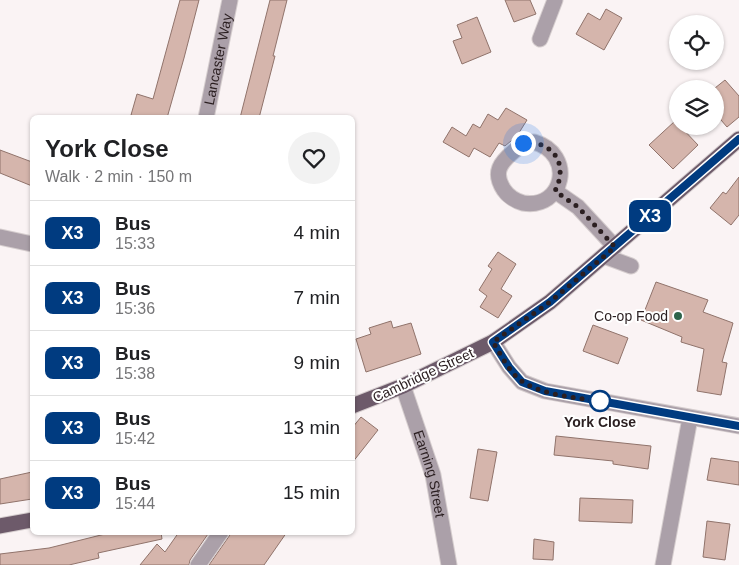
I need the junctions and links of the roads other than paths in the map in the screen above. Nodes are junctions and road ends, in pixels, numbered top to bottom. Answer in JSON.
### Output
{"nodes":[{"id":1,"x":230,"y":0,"type":"edge"},
{"id":2,"x":555,"y":0,"type":"edge"},
{"id":3,"x":540,"y":39,"type":"dead end"},
{"id":4,"x":207,"y":115,"type":"edge"},
{"id":5,"x":739,"y":139,"type":"edge"},
{"id":6,"x":555,"y":191,"type":"junction"},
{"id":7,"x":0,"y":237,"type":"edge"},
{"id":8,"x":30,"y":244,"type":"edge"},
{"id":9,"x":610,"y":252,"type":"junction"},
{"id":10,"x":631,"y":266,"type":"dead end"},
{"id":11,"x":493,"y":342,"type":"junction"},
{"id":12,"x":403,"y":386,"type":"junction"},
{"id":13,"x":355,"y":405,"type":"edge"},
{"id":14,"x":690,"y":418,"type":"junction"},
{"id":15,"x":739,"y":426,"type":"edge"},
{"id":16,"x":30,"y":520,"type":"edge"},
{"id":17,"x":0,"y":526,"type":"edge"},
{"id":18,"x":219,"y":535,"type":"edge"},
{"id":19,"x":198,"y":565,"type":"edge"},
{"id":20,"x":449,"y":565,"type":"edge"},
{"id":21,"x":663,"y":565,"type":"edge"}],
"edges":[{"from":1,"to":4,"type":"street","name":"Lancaster Way"},
{"from":2,"to":3,"type":"street"},
{"from":5,"to":9,"type":"main road","name":"Cambridge Street"},
{"from":6,"to":6,"type":"street"},
{"from":6,"to":9,"type":"street"},
{"from":7,"to":8,"type":"street"},
{"from":9,"to":10,"type":"street"},
{"from":9,"to":11,"type":"main road","name":"Cambridge Street"},
{"from":11,"to":12,"type":"main road","name":"Cambridge Street"},
{"from":11,"to":14,"type":"street"},
{"from":12,"to":13,"type":"main road","name":"Cambridge Street"},
{"from":12,"to":20,"type":"street","name":"Earning Street"},
{"from":14,"to":15,"type":"street"},
{"from":14,"to":21,"type":"street"},
{"from":16,"to":17,"type":"main road"},
{"from":18,"to":19,"type":"street"}]}
